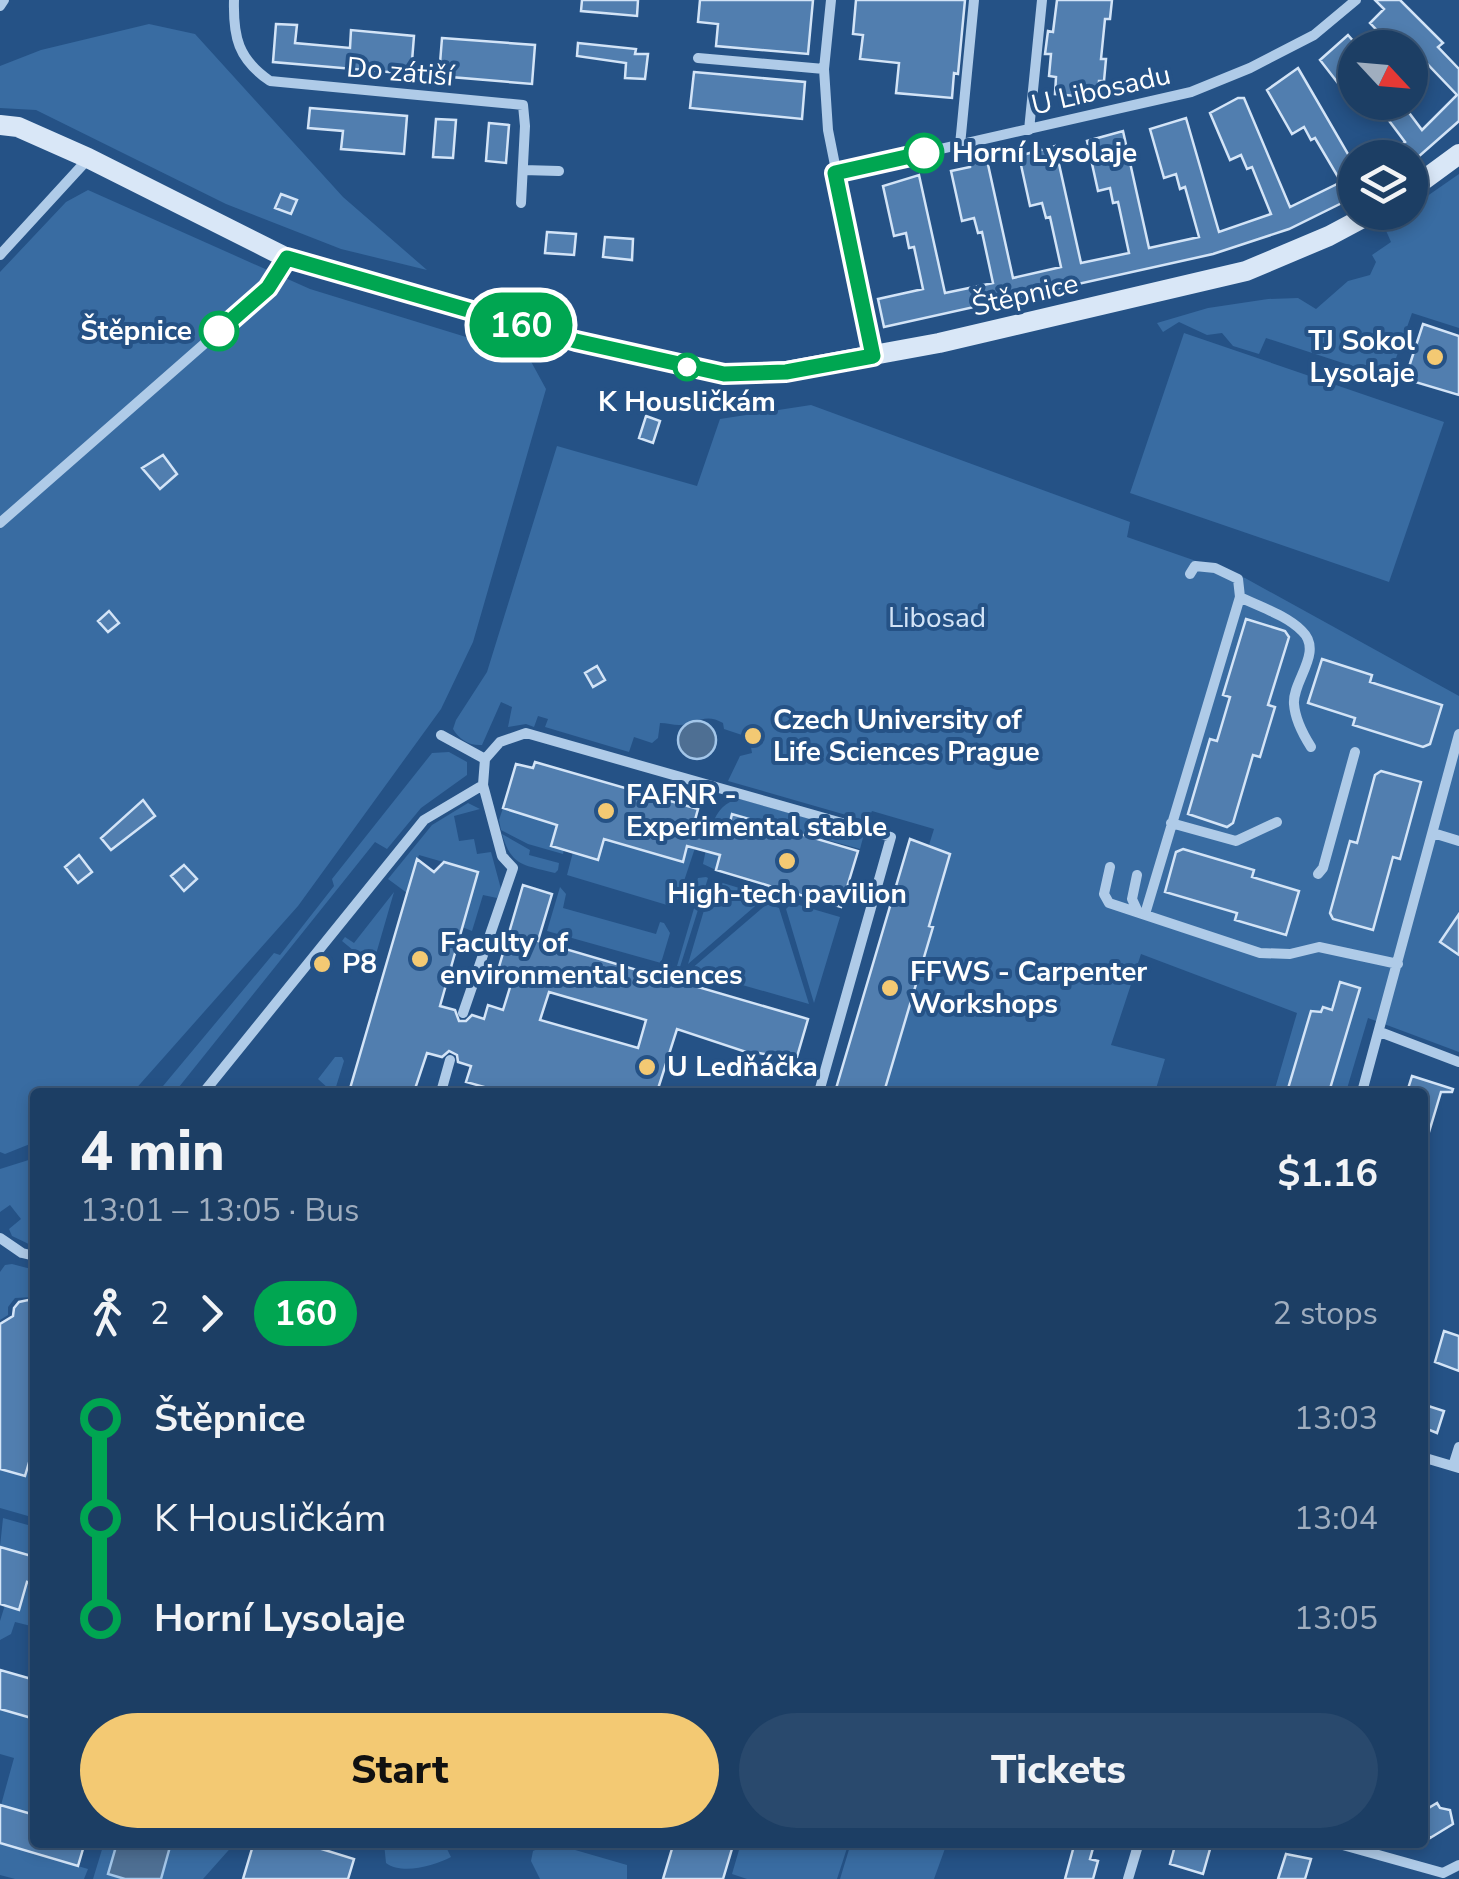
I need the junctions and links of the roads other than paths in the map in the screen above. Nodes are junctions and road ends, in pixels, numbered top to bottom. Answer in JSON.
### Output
{"nodes":[{"id":1,"x":234,"y":0,"type":"edge"},
{"id":2,"x":831,"y":0,"type":"edge"},
{"id":3,"x":974,"y":0,"type":"edge"},
{"id":4,"x":1042,"y":0,"type":"edge"},
{"id":5,"x":1356,"y":0,"type":"edge"},
{"id":6,"x":698,"y":58,"type":"dead end"},
{"id":7,"x":824,"y":69,"type":"junction"},
{"id":8,"x":0,"y":124,"type":"edge"},
{"id":9,"x":1029,"y":130,"type":"junction"},
{"id":10,"x":960,"y":145,"type":"junction"},
{"id":11,"x":1459,"y":154,"type":"edge"},
{"id":12,"x":88,"y":158,"type":"junction"},
{"id":13,"x":523,"y":170,"type":"junction"},
{"id":14,"x":558,"y":171,"type":"dead end"},
{"id":15,"x":835,"y":173,"type":"junction"},
{"id":16,"x":1428,"y":177,"type":"edge"},
{"id":17,"x":521,"y":203,"type":"dead end"},
{"id":18,"x":1340,"y":230,"type":"edge"},
{"id":19,"x":0,"y":255,"type":"edge"},
{"id":20,"x":287,"y":258,"type":"junction"},
{"id":21,"x":873,"y":356,"type":"junction"},
{"id":22,"x":0,"y":523,"type":"edge"},
{"id":23,"x":1190,"y":574,"type":"dead end"},
{"id":24,"x":1240,"y":597,"type":"junction"},
{"id":25,"x":1459,"y":734,"type":"edge"},
{"id":26,"x":441,"y":736,"type":"dead end"},
{"id":27,"x":1311,"y":747,"type":"dead end"},
{"id":28,"x":1355,"y":752,"type":"dead end"},
{"id":29,"x":485,"y":759,"type":"junction"},
{"id":30,"x":484,"y":785,"type":"junction"},
{"id":31,"x":1277,"y":822,"type":"dead end"},
{"id":32,"x":1171,"y":823,"type":"junction"},
{"id":33,"x":1433,"y":833,"type":"junction"},
{"id":34,"x":1459,"y":840,"type":"edge"},
{"id":35,"x":1110,"y":867,"type":"dead end"},
{"id":36,"x":1318,"y":874,"type":"dead end"},
{"id":37,"x":1137,"y":875,"type":"dead end"},
{"id":38,"x":1142,"y":913,"type":"junction"},
{"id":39,"x":1398,"y":964,"type":"junction"},
{"id":40,"x":464,"y":1012,"type":"dead end"},
{"id":41,"x":1380,"y":1032,"type":"junction"},
{"id":42,"x":450,"y":1060,"type":"dead end"},
{"id":43,"x":1459,"y":1062,"type":"edge"},
{"id":44,"x":207,"y":1088,"type":"edge"},
{"id":45,"x":442,"y":1088,"type":"edge"},
{"id":46,"x":821,"y":1088,"type":"edge"},
{"id":47,"x":1363,"y":1088,"type":"edge"},
{"id":48,"x":0,"y":1238,"type":"edge"},
{"id":49,"x":30,"y":1254,"type":"edge"},
{"id":50,"x":1459,"y":1447,"type":"edge"},
{"id":51,"x":1428,"y":1459,"type":"edge"},
{"id":52,"x":1456,"y":1467,"type":"edge"},
{"id":53,"x":1137,"y":1848,"type":"edge"},
{"id":54,"x":1352,"y":1848,"type":"edge"},
{"id":55,"x":1459,"y":1865,"type":"edge"},
{"id":56,"x":1444,"y":1876,"type":"edge"},
{"id":57,"x":1128,"y":1879,"type":"edge"}],
"edges":[{"from":1,"to":13,"type":"street","name":"Do zátiší"},
{"from":2,"to":7,"type":"street"},
{"from":3,"to":10,"type":"street"},
{"from":4,"to":9,"type":"street"},
{"from":5,"to":9,"type":"street","name":"U Libosadu"},
{"from":6,"to":7,"type":"street"},
{"from":7,"to":15,"type":"street"},
{"from":8,"to":12,"type":"street","name":"Štěpnice"},
{"from":9,"to":10,"type":"street","name":"U Libosadu"},
{"from":10,"to":15,"type":"street","name":"U Libosadu"},
{"from":11,"to":16,"type":"street"},
{"from":12,"to":19,"type":"street"},
{"from":12,"to":20,"type":"street","name":"Štěpnice"},
{"from":13,"to":14,"type":"street"},
{"from":13,"to":17,"type":"street","name":"Do zátiší"},
{"from":15,"to":21,"type":"street"},
{"from":18,"to":21,"type":"street","name":"Štěpnice"},
{"from":20,"to":21,"type":"street","name":"Štěpnice"},
{"from":20,"to":22,"type":"street"},
{"from":23,"to":24,"type":"street"},
{"from":24,"to":27,"type":"street"},
{"from":24,"to":32,"type":"street"},
{"from":25,"to":33,"type":"street"},
{"from":26,"to":29,"type":"street"},
{"from":28,"to":36,"type":"street"},
{"from":29,"to":30,"type":"street"},
{"from":29,"to":46,"type":"street"},
{"from":30,"to":40,"type":"street"},
{"from":30,"to":44,"type":"street"},
{"from":31,"to":32,"type":"street"},
{"from":32,"to":38,"type":"street"},
{"from":33,"to":34,"type":"street"},
{"from":33,"to":39,"type":"street"},
{"from":35,"to":38,"type":"street"},
{"from":37,"to":38,"type":"street"},
{"from":38,"to":39,"type":"street"},
{"from":39,"to":41,"type":"street"},
{"from":41,"to":43,"type":"street"},
{"from":41,"to":47,"type":"street"},
{"from":42,"to":45,"type":"street"},
{"from":48,"to":49,"type":"street"},
{"from":50,"to":52,"type":"street"},
{"from":51,"to":52,"type":"street"},
{"from":53,"to":57,"type":"street"},
{"from":54,"to":56,"type":"street"},
{"from":55,"to":56,"type":"street"}]}
